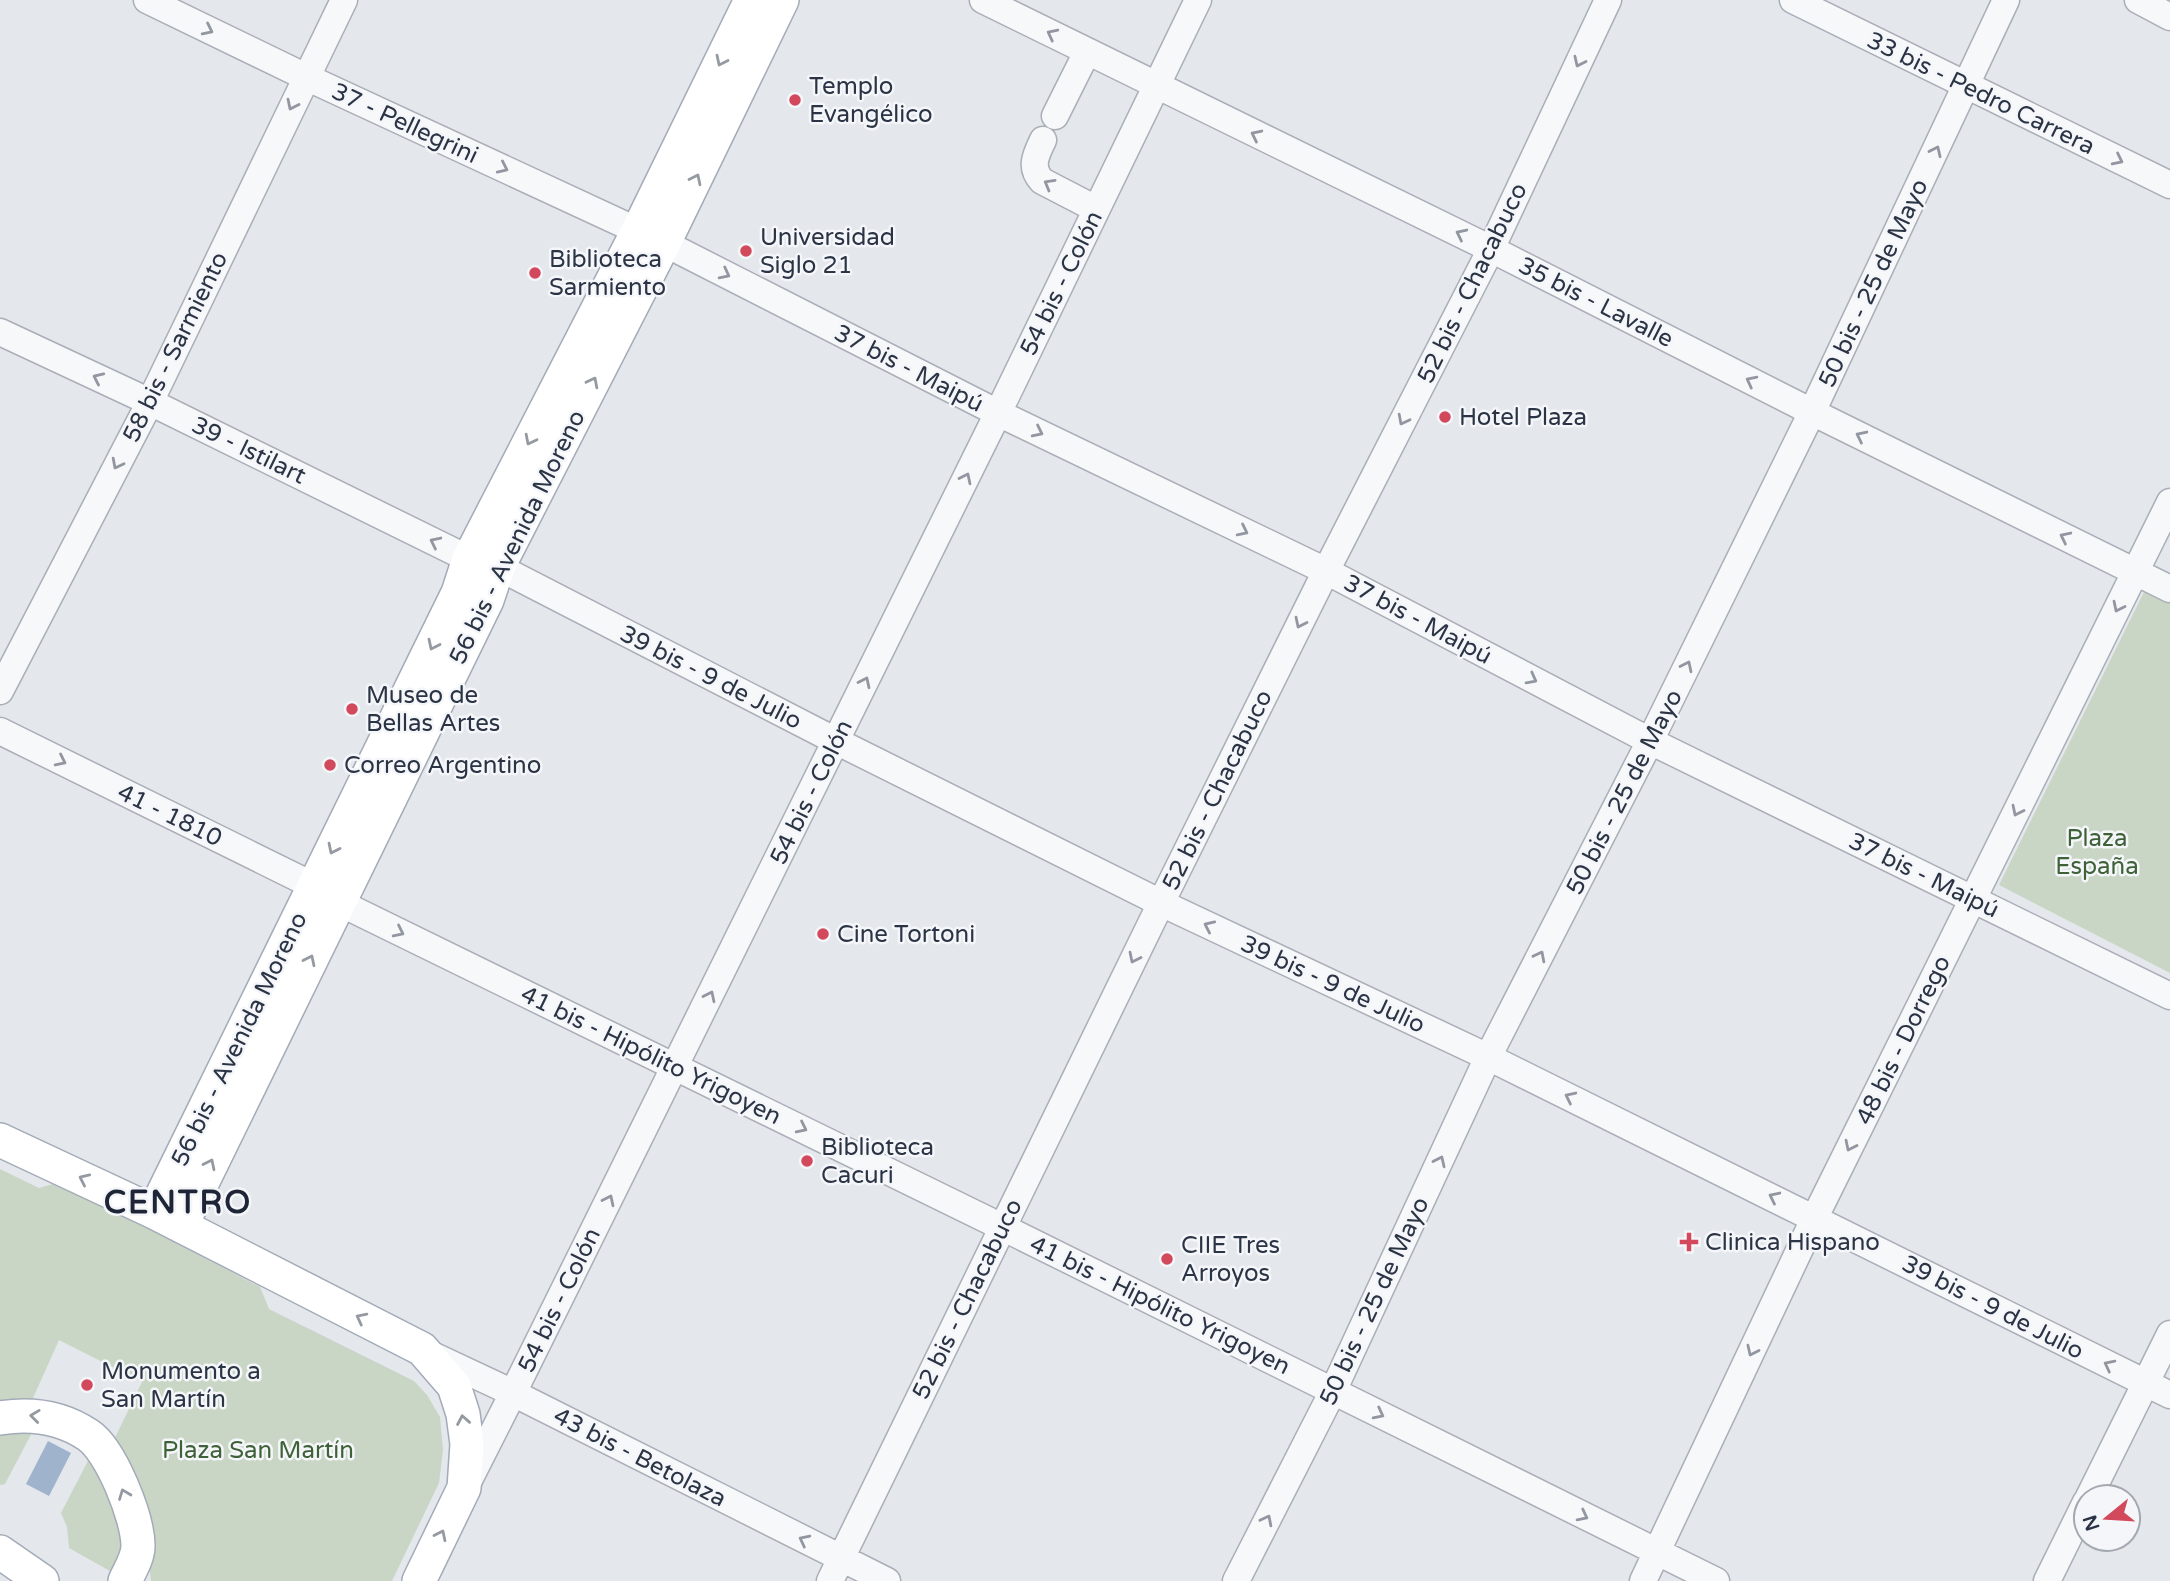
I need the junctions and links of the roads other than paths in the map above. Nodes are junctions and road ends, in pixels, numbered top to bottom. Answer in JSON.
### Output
{"nodes":[{"id":1,"x":147,"y":0,"type":"edge"},
{"id":2,"x":344,"y":0,"type":"edge"},
{"id":3,"x":751,"y":0,"type":"edge"},
{"id":4,"x":782,"y":0,"type":"edge"},
{"id":5,"x":983,"y":0,"type":"edge"},
{"id":6,"x":1198,"y":0,"type":"edge"},
{"id":7,"x":1608,"y":0,"type":"edge"},
{"id":8,"x":1793,"y":0,"type":"edge"},
{"id":9,"x":2006,"y":0,"type":"edge"},
{"id":10,"x":2138,"y":0,"type":"edge"},
{"id":11,"x":2170,"y":17,"type":"edge"},
{"id":12,"x":1087,"y":52,"type":"junction"},
{"id":13,"x":306,"y":77,"type":"junction"},
{"id":14,"x":1156,"y":86,"type":"junction"},
{"id":15,"x":1967,"y":86,"type":"junction"},
{"id":16,"x":1055,"y":116,"type":"dead end"},
{"id":17,"x":1043,"y":140,"type":"dead end"},
{"id":18,"x":2170,"y":185,"type":"edge"},
{"id":19,"x":1097,"y":209,"type":"junction"},
{"id":20,"x":651,"y":237,"type":"junction"},
{"id":21,"x":1491,"y":249,"type":"junction"},
{"id":22,"x":0,"y":332,"type":"edge"},
{"id":23,"x":150,"y":402,"type":"junction"},
{"id":24,"x":1812,"y":412,"type":"junction"},
{"id":25,"x":998,"y":413,"type":"junction"},
{"id":26,"x":2170,"y":502,"type":"edge"},
{"id":27,"x":484,"y":563,"type":"junction"},
{"id":28,"x":1326,"y":571,"type":"junction"},
{"id":29,"x":2136,"y":571,"type":"junction"},
{"id":30,"x":2170,"y":589,"type":"edge"},
{"id":31,"x":0,"y":691,"type":"edge"},
{"id":32,"x":0,"y":731,"type":"edge"},
{"id":33,"x":836,"y":741,"type":"junction"},
{"id":34,"x":1650,"y":741,"type":"junction"},
{"id":35,"x":326,"y":894,"type":"junction"},
{"id":36,"x":1973,"y":899,"type":"junction"},
{"id":37,"x":1161,"y":903,"type":"junction"},
{"id":38,"x":2170,"y":996,"type":"edge"},
{"id":39,"x":1488,"y":1057,"type":"junction"},
{"id":40,"x":675,"y":1066,"type":"junction"},
{"id":41,"x":0,"y":1140,"type":"edge"},
{"id":42,"x":1815,"y":1217,"type":"junction"},
{"id":43,"x":167,"y":1219,"type":"junction"},
{"id":44,"x":1002,"y":1227,"type":"junction"},
{"id":45,"x":2170,"y":1334,"type":"edge"},
{"id":46,"x":422,"y":1349,"type":"junction"},
{"id":47,"x":2146,"y":1383,"type":"junction"},
{"id":48,"x":1333,"y":1391,"type":"junction"},
{"id":49,"x":513,"y":1393,"type":"junction"},
{"id":50,"x":2170,"y":1395,"type":"edge"},
{"id":51,"x":0,"y":1418,"type":"edge"},
{"id":52,"x":2096,"y":1483,"type":"edge"},
{"id":53,"x":464,"y":1488,"type":"junction"},
{"id":54,"x":2072,"y":1531,"type":"edge"},
{"id":55,"x":2,"y":1553,"type":"edge"},
{"id":56,"x":1657,"y":1553,"type":"junction"},
{"id":57,"x":835,"y":1570,"type":"edge"},
{"id":58,"x":133,"y":1574,"type":"edge"},
{"id":59,"x":42,"y":1581,"type":"edge"},
{"id":60,"x":419,"y":1581,"type":"edge"},
{"id":61,"x":887,"y":1581,"type":"edge"},
{"id":62,"x":1236,"y":1581,"type":"edge"},
{"id":63,"x":1643,"y":1581,"type":"edge"},
{"id":64,"x":1716,"y":1581,"type":"edge"},
{"id":65,"x":2047,"y":1581,"type":"edge"}],
"edges":[{"from":1,"to":13,"type":"street","name":"37 - Pellegrini","one_way":true},
{"from":2,"to":13,"type":"street","name":"58 bis - Sarmiento"},
{"from":3,"to":20,"type":"main road","name":"56 bis - Avenida Moreno","one_way":true},
{"from":20,"to":4,"type":"main road","name":"56 bis - Avenida Moreno","one_way":true},
{"from":12,"to":5,"type":"street","name":"35 bis - Lavalle","one_way":true},
{"from":6,"to":14,"type":"street","name":"54 bis - Colón"},
{"from":7,"to":21,"type":"street","name":"52 bis - Chacabuco","one_way":true},
{"from":8,"to":15,"type":"street","name":"33 bis - Pedro Carrera"},
{"from":9,"to":15,"type":"street","name":"50 bis - 25 de Mayo"},
{"from":10,"to":11,"type":"street"},
{"from":12,"to":14,"type":"street","name":"35 bis - Lavalle"},
{"from":12,"to":16,"type":"street"},
{"from":13,"to":20,"type":"street","name":"37 - Pellegrini","one_way":true},
{"from":13,"to":23,"type":"street","name":"58 bis - Sarmiento","one_way":true},
{"from":14,"to":19,"type":"street","name":"54 bis - Colón"},
{"from":21,"to":14,"type":"street","name":"35 bis - Lavalle","one_way":true},
{"from":15,"to":18,"type":"street","name":"33 bis - Pedro Carrera","one_way":true},
{"from":24,"to":15,"type":"street","name":"50 bis - 25 de Mayo","one_way":true},
{"from":19,"to":17,"type":"street","one_way":true},
{"from":19,"to":25,"type":"street","name":"54 bis - Colón"},
{"from":20,"to":25,"type":"street","name":"37 bis - Maipú","one_way":true},
{"from":20,"to":27,"type":"main road","name":"56 bis - Avenida Moreno"},
{"from":24,"to":21,"type":"street","name":"35 bis - Lavalle","one_way":true},
{"from":21,"to":28,"type":"street","name":"52 bis - Chacabuco","one_way":true},
{"from":23,"to":22,"type":"street","name":"39 - Istilart","one_way":true},
{"from":27,"to":23,"type":"street","name":"39 - Istilart","one_way":true},
{"from":23,"to":31,"type":"street","name":"58 bis - Sarmiento","one_way":true},
{"from":29,"to":24,"type":"street","name":"35 bis - Lavalle","one_way":true},
{"from":34,"to":24,"type":"street","name":"50 bis - 25 de Mayo","one_way":true},
{"from":25,"to":28,"type":"street","name":"37 bis - Maipú","one_way":true},
{"from":33,"to":25,"type":"street","name":"54 bis - Colón","one_way":true},
{"from":26,"to":29,"type":"street","name":"48 bis - Dorrego"},
{"from":27,"to":33,"type":"street","name":"39 bis - 9 de Julio"},
{"from":27,"to":35,"type":"main road","name":"56 bis - Avenida Moreno"},
{"from":28,"to":34,"type":"street","name":"37 bis - Maipú","one_way":true},
{"from":28,"to":37,"type":"street","name":"52 bis - Chacabuco","one_way":true},
{"from":29,"to":30,"type":"street","name":"35 bis - Lavalle"},
{"from":29,"to":36,"type":"street","name":"48 bis - Dorrego","one_way":true},
{"from":32,"to":35,"type":"street","name":"41 - 1810","one_way":true},
{"from":33,"to":37,"type":"street","name":"39 bis - 9 de Julio"},
{"from":40,"to":33,"type":"street","name":"54 bis - Colón","one_way":true},
{"from":34,"to":36,"type":"street","name":"37 bis - Maipú"},
{"from":39,"to":34,"type":"street","name":"50 bis - 25 de Mayo","one_way":true},
{"from":35,"to":40,"type":"street","name":"41 bis - Hipólito Yrigoyen","one_way":true},
{"from":35,"to":43,"type":"main road","name":"56 bis - Avenida Moreno"},
{"from":36,"to":38,"type":"street","name":"37 bis - Maipú"},
{"from":36,"to":42,"type":"street","name":"48 bis - Dorrego","one_way":true},
{"from":39,"to":37,"type":"street","name":"39 bis - 9 de Julio","one_way":true},
{"from":37,"to":44,"type":"street","name":"52 bis - Chacabuco","one_way":true},
{"from":42,"to":39,"type":"street","name":"39 bis - 9 de Julio","one_way":true},
{"from":48,"to":39,"type":"street","name":"50 bis - 25 de Mayo","one_way":true},
{"from":40,"to":44,"type":"street","name":"41 bis - Hipólito Yrigoyen","one_way":true},
{"from":49,"to":40,"type":"street","name":"54 bis - Colón","one_way":true},
{"from":43,"to":41,"type":"main road","name":"43 bis - Betolaza","one_way":true},
{"from":47,"to":42,"type":"street","name":"39 bis - 9 de Julio","one_way":true},
{"from":42,"to":56,"type":"street","name":"48 bis - Dorrego","one_way":true},
{"from":46,"to":43,"type":"main road","name":"43 bis - Betolaza","one_way":true},
{"from":44,"to":48,"type":"street","name":"41 bis - Hipólito Yrigoyen"},
{"from":44,"to":57,"type":"street","name":"52 bis - Chacabuco"},
{"from":45,"to":47,"type":"street"},
{"from":46,"to":49,"type":"street","name":"43 bis - Betolaza"},
{"from":53,"to":46,"type":"main road","one_way":true},
{"from":47,"to":50,"type":"street","name":"39 bis - 9 de Julio"},
{"from":47,"to":52,"type":"street"},
{"from":48,"to":56,"type":"street","name":"41 bis - Hipólito Yrigoyen","one_way":true},
{"from":62,"to":48,"type":"street","name":"50 bis - 25 de Mayo","one_way":true},
{"from":49,"to":53,"type":"street","name":"54 bis - Colón"},
{"from":57,"to":49,"type":"street","name":"43 bis - Betolaza","one_way":true},
{"from":58,"to":51,"type":"main road","one_way":true},
{"from":60,"to":53,"type":"main road","name":"54 bis - Colón","one_way":true},
{"from":54,"to":65,"type":"street"},
{"from":55,"to":59,"type":"main road"},
{"from":56,"to":63,"type":"street","name":"48 bis - Dorrego"},
{"from":56,"to":64,"type":"street","name":"41 bis - Hipólito Yrigoyen"},
{"from":57,"to":61,"type":"street","name":"43 bis - Betolaza"}]}
